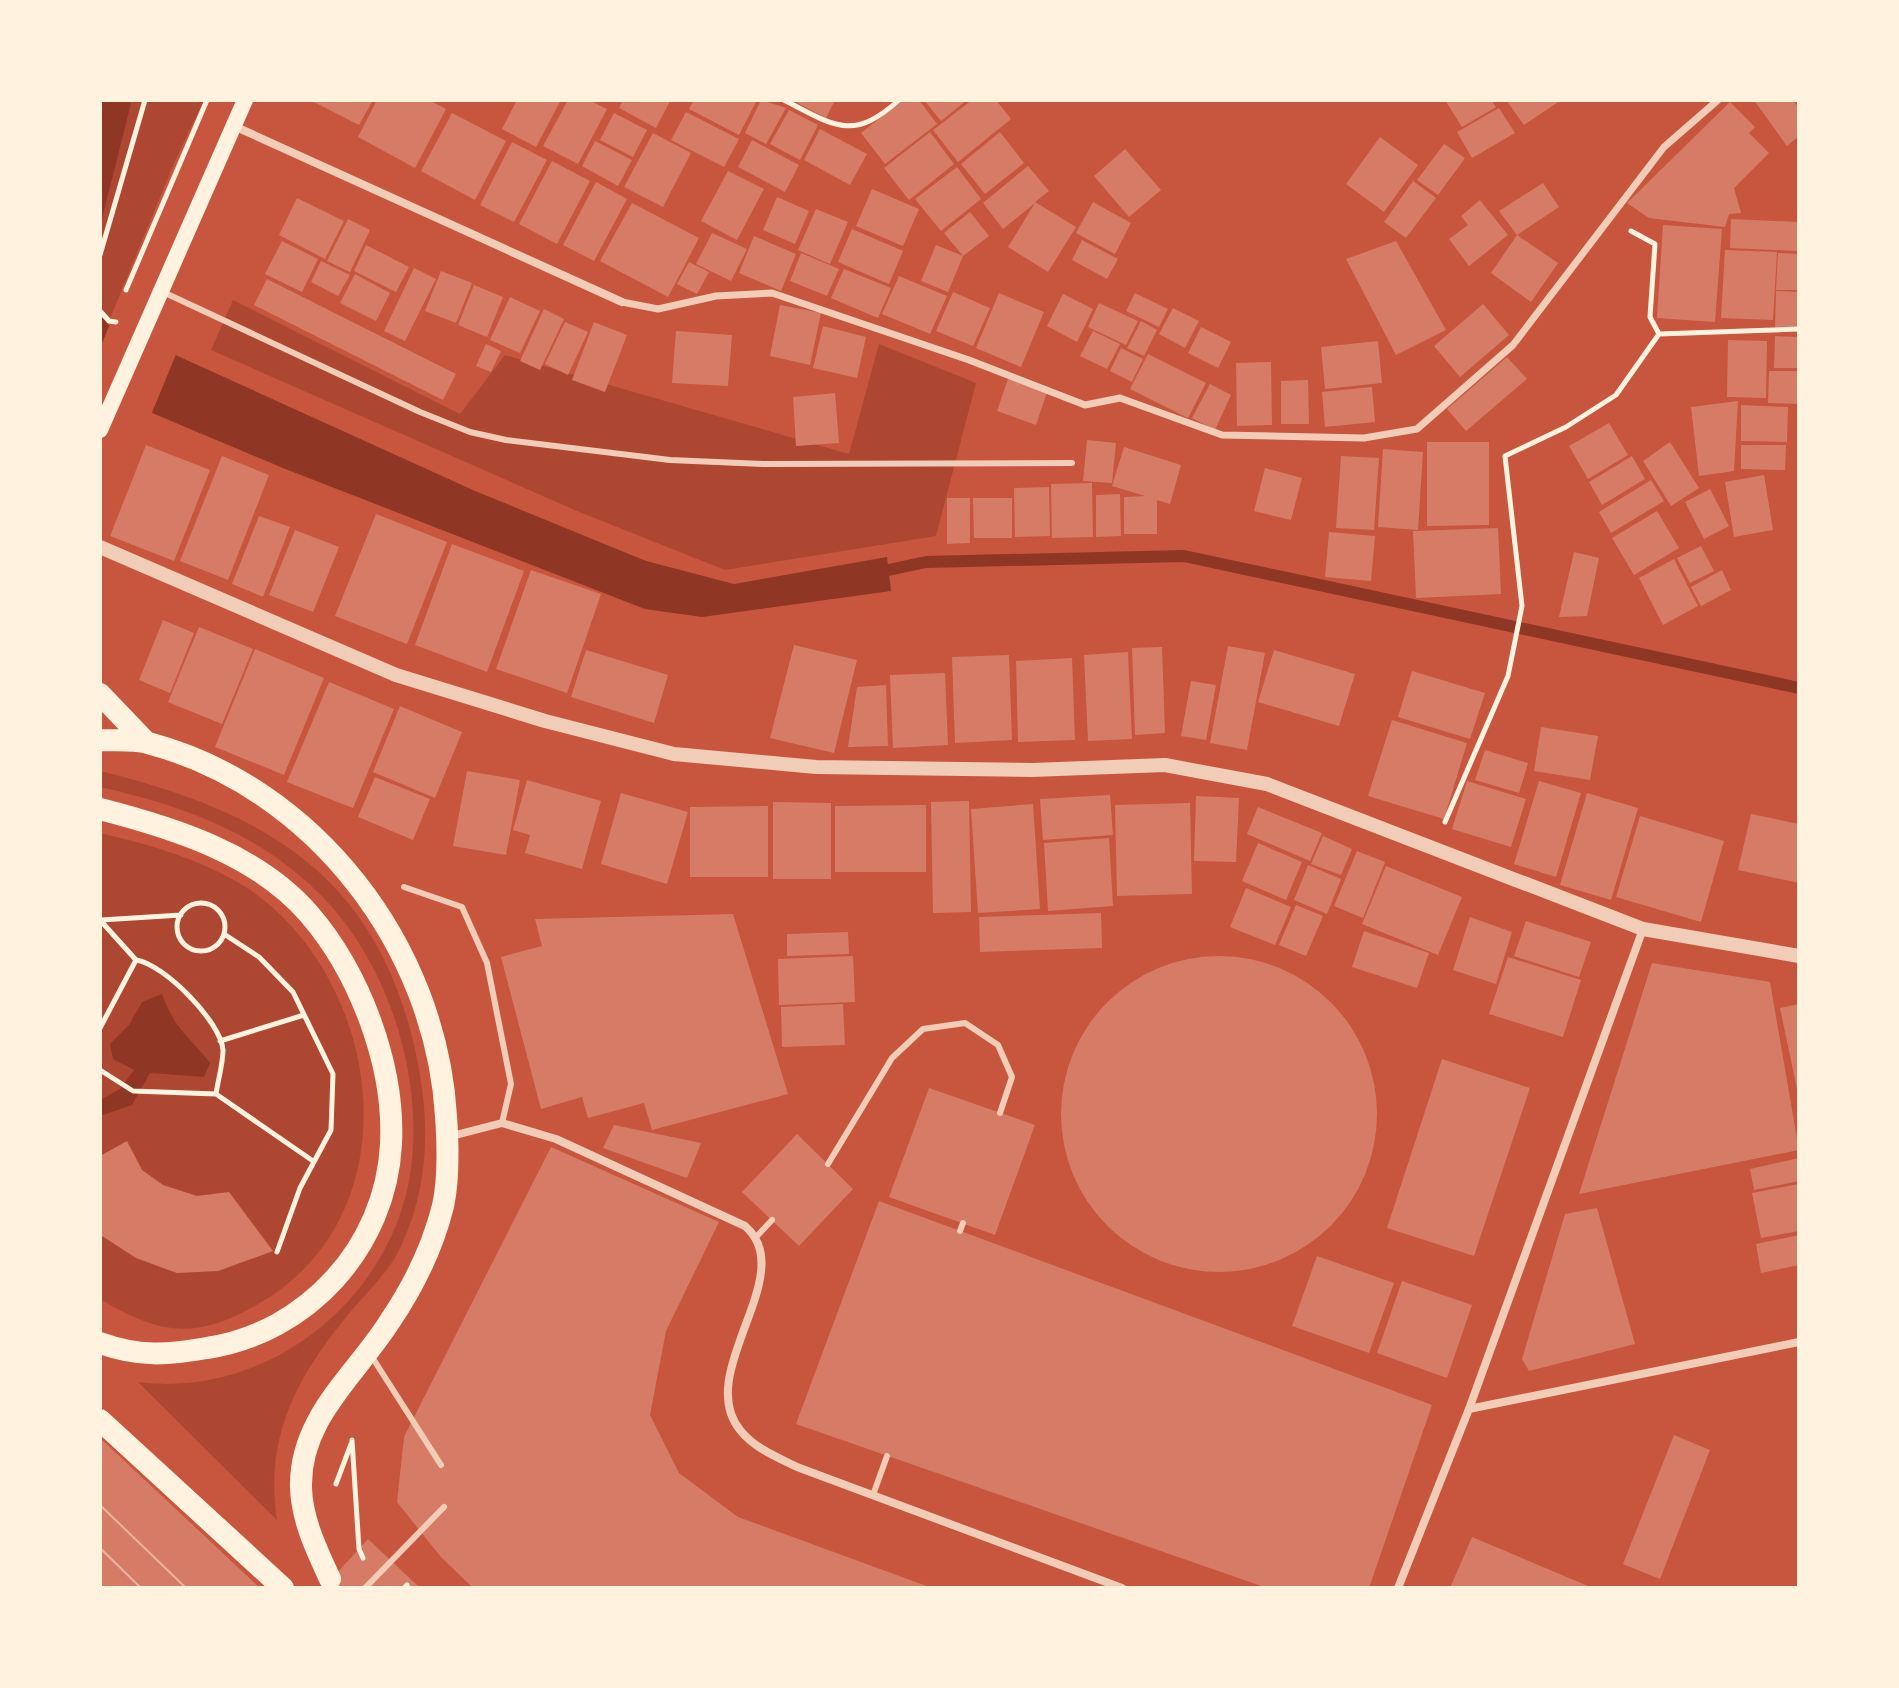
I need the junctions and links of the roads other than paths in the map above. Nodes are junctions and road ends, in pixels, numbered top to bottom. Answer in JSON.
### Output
{"nodes":[{"id":1,"x":245,"y":100,"type":"edge"},
{"id":2,"x":1718,"y":100,"type":"edge"},
{"id":3,"x":234,"y":126,"type":"junction"},
{"id":4,"x":160,"y":290,"type":"junction"},
{"id":5,"x":622,"y":302,"type":"joint"},
{"id":6,"x":100,"y":430,"type":"edge"},
{"id":7,"x":1072,"y":463,"type":"dead end"},
{"id":8,"x":100,"y":547,"type":"edge"},
{"id":9,"x":100,"y":694,"type":"edge"},
{"id":10,"x":100,"y":740,"type":"edge"},
{"id":11,"x":146,"y":742,"type":"junction"},
{"id":12,"x":100,"y":809,"type":"edge"},
{"id":13,"x":404,"y":887,"type":"dead end"},
{"id":14,"x":1643,"y":929,"type":"junction"},
{"id":15,"x":1799,"y":956,"type":"edge"},
{"id":16,"x":1000,"y":1113,"type":"dead end"},
{"id":17,"x":502,"y":1123,"type":"junction"},
{"id":18,"x":447,"y":1137,"type":"junction"},
{"id":19,"x":828,"y":1164,"type":"dead end"},
{"id":20,"x":772,"y":1220,"type":"dead end"},
{"id":21,"x":757,"y":1236,"type":"junction"},
{"id":22,"x":1799,"y":1342,"type":"edge"},
{"id":23,"x":100,"y":1343,"type":"edge"},
{"id":24,"x":368,"y":1351,"type":"junction"},
{"id":25,"x":1469,"y":1409,"type":"junction"},
{"id":26,"x":100,"y":1420,"type":"edge"},
{"id":27,"x":887,"y":1456,"type":"dead end"},
{"id":28,"x":441,"y":1465,"type":"dead end"},
{"id":29,"x":873,"y":1495,"type":"junction"},
{"id":30,"x":444,"y":1507,"type":"dead end"},
{"id":31,"x":330,"y":1579,"type":"dead end"},
{"id":32,"x":283,"y":1588,"type":"edge"},
{"id":33,"x":365,"y":1588,"type":"edge"},
{"id":34,"x":1122,"y":1588,"type":"edge"},
{"id":35,"x":1398,"y":1588,"type":"edge"}],
"edges":[{"from":1,"to":3,"type":"main road"},
{"from":2,"to":5,"type":"street"},
{"from":3,"to":4,"type":"main road"},
{"from":3,"to":5,"type":"street"},
{"from":4,"to":6,"type":"main road"},
{"from":4,"to":7,"type":"lane"},
{"from":8,"to":14,"type":"street"},
{"from":9,"to":11,"type":"highway"},
{"from":10,"to":11,"type":"highway"},
{"from":11,"to":18,"type":"highway"},
{"from":12,"to":23,"type":"highway"},
{"from":13,"to":17,"type":"lane"},
{"from":14,"to":15,"type":"street"},
{"from":14,"to":25,"type":"street"},
{"from":16,"to":19,"type":"lane"},
{"from":17,"to":18,"type":"street"},
{"from":17,"to":21,"type":"street"},
{"from":18,"to":24,"type":"highway"},
{"from":20,"to":21,"type":"lane"},
{"from":21,"to":29,"type":"street"},
{"from":22,"to":25,"type":"street"},
{"from":24,"to":28,"type":"lane"},
{"from":24,"to":31,"type":"highway"},
{"from":25,"to":35,"type":"street"},
{"from":26,"to":32,"type":"highway"},
{"from":27,"to":29,"type":"lane"},
{"from":29,"to":34,"type":"street"},
{"from":30,"to":33,"type":"lane"}]}
